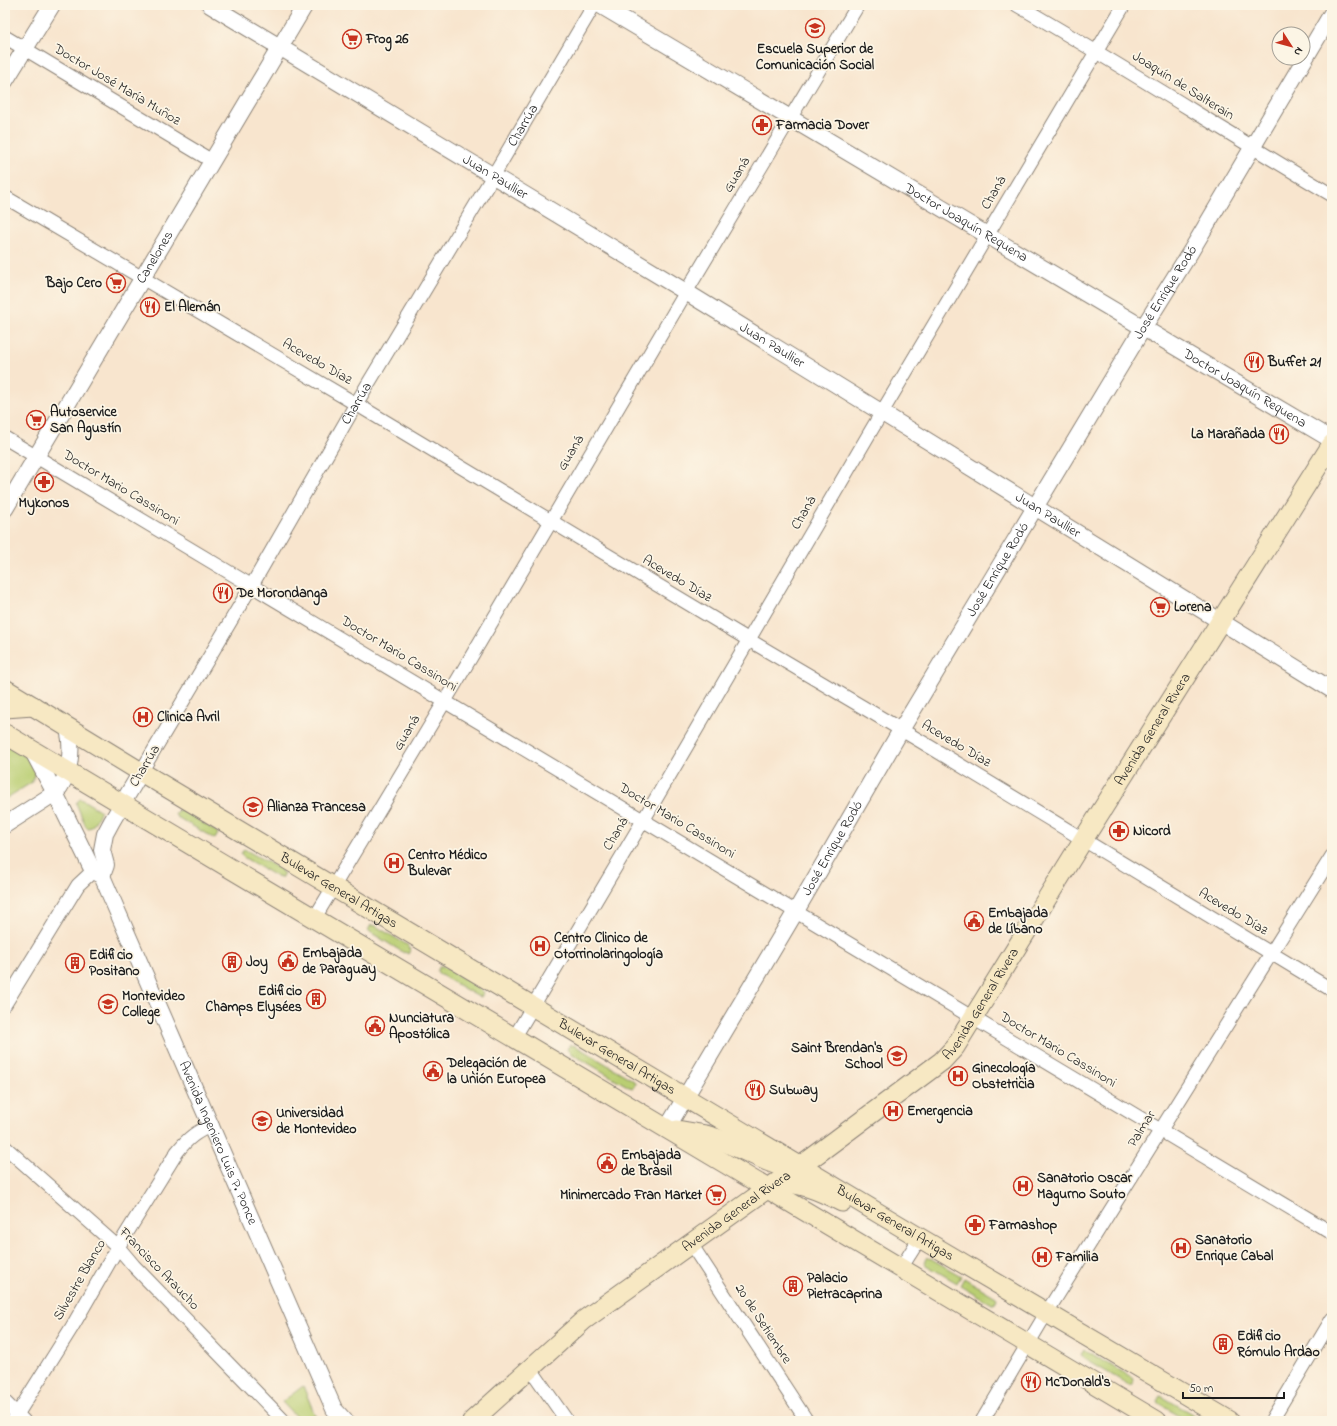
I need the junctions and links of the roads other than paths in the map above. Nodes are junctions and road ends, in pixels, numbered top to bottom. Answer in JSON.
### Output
{"nodes":[{"id":1,"x":52,"y":5,"type":"edge"},
{"id":2,"x":210,"y":5,"type":"edge"},
{"id":3,"x":304,"y":5,"type":"edge"},
{"id":4,"x":594,"y":5,"type":"edge"},
{"id":5,"x":600,"y":5,"type":"edge"},
{"id":6,"x":858,"y":5,"type":"edge"},
{"id":7,"x":1017,"y":5,"type":"edge"},
{"id":8,"x":1124,"y":5,"type":"edge"},
{"id":9,"x":1332,"y":13,"type":"edge"},
{"id":10,"x":5,"y":37,"type":"edge"},
{"id":11,"x":280,"y":47,"type":"junction"},
{"id":12,"x":25,"y":49,"type":"junction"},
{"id":13,"x":1096,"y":51,"type":"junction"},
{"id":14,"x":5,"y":81,"type":"edge"},
{"id":15,"x":790,"y":119,"type":"junction"},
{"id":16,"x":1252,"y":148,"type":"junction"},
{"id":17,"x":212,"y":161,"type":"junction"},
{"id":18,"x":494,"y":176,"type":"junction"},
{"id":19,"x":1332,"y":195,"type":"edge"},
{"id":20,"x":5,"y":197,"type":"edge"},
{"id":21,"x":987,"y":236,"type":"junction"},
{"id":22,"x":143,"y":278,"type":"junction"},
{"id":23,"x":686,"y":292,"type":"junction"},
{"id":24,"x":1143,"y":328,"type":"junction"},
{"id":25,"x":356,"y":404,"type":"junction"},
{"id":26,"x":883,"y":412,"type":"junction"},
{"id":27,"x":5,"y":438,"type":"edge"},
{"id":28,"x":1332,"y":440,"type":"edge"},
{"id":29,"x":1332,"y":444,"type":"edge"},
{"id":30,"x":36,"y":456,"type":"junction"},
{"id":31,"x":1035,"y":507,"type":"junction"},
{"id":32,"x":5,"y":509,"type":"edge"},
{"id":33,"x":550,"y":521,"type":"junction"},
{"id":34,"x":252,"y":585,"type":"junction"},
{"id":35,"x":1220,"y":621,"type":"junction"},
{"id":36,"x":749,"y":640,"type":"junction"},
{"id":37,"x":5,"y":689,"type":"edge"},
{"id":38,"x":1332,"y":690,"type":"edge"},
{"id":39,"x":445,"y":701,"type":"junction"},
{"id":40,"x":32,"y":706,"type":"junction"},
{"id":41,"x":5,"y":708,"type":"edge"},
{"id":42,"x":68,"y":728,"type":"junction"},
{"id":43,"x":901,"y":730,"type":"junction"},
{"id":44,"x":5,"y":734,"type":"edge"},
{"id":45,"x":32,"y":750,"type":"junction"},
{"id":46,"x":67,"y":771,"type":"junction"},
{"id":47,"x":141,"y":772,"type":"junction"},
{"id":48,"x":55,"y":793,"type":"junction"},
{"id":49,"x":122,"y":804,"type":"junction"},
{"id":50,"x":644,"y":819,"type":"junction"},
{"id":51,"x":5,"y":825,"type":"edge"},
{"id":52,"x":1083,"y":840,"type":"junction"},
{"id":53,"x":1332,"y":856,"type":"edge"},
{"id":54,"x":98,"y":874,"type":"junction"},
{"id":55,"x":334,"y":887,"type":"junction"},
{"id":56,"x":796,"y":911,"type":"junction"},
{"id":57,"x":314,"y":919,"type":"junction"},
{"id":58,"x":1271,"y":953,"type":"junction"},
{"id":59,"x":1332,"y":990,"type":"edge"},
{"id":60,"x":5,"y":1004,"type":"edge"},
{"id":61,"x":533,"y":1006,"type":"junction"},
{"id":62,"x":973,"y":1018,"type":"junction"},
{"id":63,"x":514,"y":1038,"type":"junction"},
{"id":64,"x":686,"y":1097,"type":"junction"},
{"id":65,"x":212,"y":1125,"type":"junction"},
{"id":66,"x":667,"y":1128,"type":"junction"},
{"id":67,"x":1160,"y":1130,"type":"junction"},
{"id":68,"x":5,"y":1147,"type":"edge"},
{"id":69,"x":801,"y":1166,"type":"junction"},
{"id":70,"x":767,"y":1189,"type":"junction"},
{"id":71,"x":1332,"y":1233,"type":"edge"},
{"id":72,"x":916,"y":1235,"type":"junction"},
{"id":73,"x":691,"y":1244,"type":"junction"},
{"id":74,"x":118,"y":1247,"type":"junction"},
{"id":75,"x":901,"y":1268,"type":"junction"},
{"id":76,"x":1047,"y":1312,"type":"junction"},
{"id":77,"x":1332,"y":1319,"type":"edge"},
{"id":78,"x":1028,"y":1344,"type":"junction"},
{"id":79,"x":530,"y":1368,"type":"junction"},
{"id":80,"x":5,"y":1402,"type":"edge"},
{"id":81,"x":337,"y":1417,"type":"edge"},
{"id":82,"x":18,"y":1419,"type":"edge"},
{"id":83,"x":284,"y":1421,"type":"edge"},
{"id":84,"x":472,"y":1421,"type":"edge"},
{"id":85,"x":566,"y":1421,"type":"edge"},
{"id":86,"x":808,"y":1421,"type":"edge"},
{"id":87,"x":982,"y":1421,"type":"edge"},
{"id":88,"x":1157,"y":1421,"type":"edge"},
{"id":89,"x":1230,"y":1421,"type":"edge"},
{"id":90,"x":1271,"y":1421,"type":"edge"}],
"edges":[{"from":1,"to":12,"type":"street"},
{"from":2,"to":11,"type":"street","name":"Juan Paullier"},
{"from":3,"to":11,"type":"street","name":"Canelones"},
{"from":4,"to":18,"type":"street","name":"Charrúa"},
{"from":5,"to":15,"type":"street","name":"Doctor Joaquín Requena"},
{"from":6,"to":15,"type":"street","name":"Guaná"},
{"from":7,"to":13,"type":"street","name":"Joaquín de Salterain"},
{"from":8,"to":13,"type":"street","name":"Chaná"},
{"from":9,"to":16,"type":"street","name":"José Enrique Rodó"},
{"from":10,"to":12,"type":"street","name":"Doctor José María Muñoz"},
{"from":11,"to":17,"type":"street","name":"Canelones"},
{"from":11,"to":18,"type":"street","name":"Juan Paullier"},
{"from":12,"to":14,"type":"street"},
{"from":12,"to":17,"type":"street","name":"Doctor José María Muñoz"},
{"from":13,"to":16,"type":"street","name":"Joaquín de Salterain"},
{"from":13,"to":21,"type":"street","name":"Chaná"},
{"from":15,"to":21,"type":"street","name":"Doctor Joaquín Requena"},
{"from":15,"to":23,"type":"street","name":"Guaná"},
{"from":16,"to":19,"type":"street","name":"Joaquín de Salterain"},
{"from":16,"to":24,"type":"street","name":"José Enrique Rodó"},
{"from":17,"to":22,"type":"street","name":"Canelones"},
{"from":18,"to":23,"type":"street","name":"Juan Paullier"},
{"from":18,"to":25,"type":"street","name":"Charrúa"},
{"from":20,"to":22,"type":"street","name":"Acevedo Díaz"},
{"from":21,"to":24,"type":"street","name":"Doctor Joaquín Requena"},
{"from":21,"to":26,"type":"street","name":"Chaná"},
{"from":22,"to":25,"type":"street","name":"Acevedo Díaz"},
{"from":22,"to":30,"type":"street","name":"Canelones"},
{"from":23,"to":26,"type":"street","name":"Juan Paullier"},
{"from":23,"to":33,"type":"street","name":"Guaná"},
{"from":24,"to":28,"type":"street","name":"Doctor Joaquín Requena"},
{"from":24,"to":31,"type":"street","name":"José Enrique Rodó"},
{"from":25,"to":33,"type":"street","name":"Acevedo Díaz"},
{"from":25,"to":34,"type":"street","name":"Charrúa"},
{"from":26,"to":31,"type":"street","name":"Juan Paullier"},
{"from":26,"to":36,"type":"street","name":"Chaná"},
{"from":27,"to":30,"type":"street","name":"Doctor Mario Cassinoni"},
{"from":29,"to":35,"type":"main road","name":"Avenida General Rivera"},
{"from":30,"to":32,"type":"street","name":"Canelones"},
{"from":30,"to":34,"type":"street","name":"Doctor Mario Cassinoni"},
{"from":31,"to":35,"type":"street","name":"Juan Paullier"},
{"from":31,"to":43,"type":"street","name":"José Enrique Rodó"},
{"from":33,"to":36,"type":"street","name":"Acevedo Díaz"},
{"from":33,"to":39,"type":"street","name":"Guaná"},
{"from":34,"to":39,"type":"street","name":"Doctor Mario Cassinoni"},
{"from":34,"to":47,"type":"street","name":"Charrúa"},
{"from":35,"to":38,"type":"street","name":"Juan Paullier"},
{"from":35,"to":52,"type":"main road","name":"Avenida General Rivera"},
{"from":36,"to":43,"type":"street","name":"Acevedo Díaz"},
{"from":36,"to":50,"type":"street","name":"Chaná"},
{"from":37,"to":40,"type":"main road","name":"Bulevar General Artigas"},
{"from":39,"to":50,"type":"street","name":"Doctor Mario Cassinoni"},
{"from":39,"to":55,"type":"street","name":"Guaná"},
{"from":40,"to":41,"type":"main road"},
{"from":40,"to":42,"type":"main road","name":"Bulevar General Artigas"},
{"from":42,"to":46,"type":"street"},
{"from":42,"to":47,"type":"main road","name":"Bulevar General Artigas"},
{"from":43,"to":52,"type":"street","name":"Acevedo Díaz"},
{"from":43,"to":56,"type":"street","name":"José Enrique Rodó"},
{"from":44,"to":45,"type":"main road"},
{"from":45,"to":46,"type":"main road"},
{"from":45,"to":48,"type":"street","name":"Avenida Ingeniero Luis P. Ponce"},
{"from":46,"to":48,"type":"street"},
{"from":46,"to":49,"type":"main road"},
{"from":47,"to":49,"type":"street","name":"Charrúa"},
{"from":47,"to":55,"type":"main road","name":"Bulevar General Artigas"},
{"from":48,"to":51,"type":"street"},
{"from":48,"to":54,"type":"street","name":"Avenida Ingeniero Luis P. Ponce"},
{"from":49,"to":54,"type":"street","name":"Avenida Ingeniero Luis P. Ponce"},
{"from":49,"to":57,"type":"main road"},
{"from":50,"to":56,"type":"street","name":"Doctor Mario Cassinoni"},
{"from":50,"to":61,"type":"street","name":"Chaná"},
{"from":52,"to":58,"type":"street","name":"Acevedo Díaz"},
{"from":52,"to":62,"type":"main road","name":"Avenida General Rivera"},
{"from":53,"to":58,"type":"street","name":"Palmar"},
{"from":54,"to":60,"type":"street"},
{"from":54,"to":65,"type":"street","name":"Avenida Ingeniero Luis P. Ponce"},
{"from":55,"to":57,"type":"street","name":"Guaná"},
{"from":55,"to":61,"type":"main road","name":"Bulevar General Artigas"},
{"from":56,"to":62,"type":"street","name":"Doctor Mario Cassinoni"},
{"from":56,"to":64,"type":"street","name":"José Enrique Rodó"},
{"from":57,"to":63,"type":"main road"},
{"from":58,"to":59,"type":"street","name":"Acevedo Díaz"},
{"from":58,"to":67,"type":"street","name":"Palmar"},
{"from":61,"to":63,"type":"street","name":"Chaná"},
{"from":61,"to":64,"type":"main road","name":"Bulevar General Artigas"},
{"from":62,"to":67,"type":"street","name":"Doctor Mario Cassinoni"},
{"from":62,"to":69,"type":"main road","name":"Avenida General Rivera"},
{"from":63,"to":66,"type":"main road"},
{"from":64,"to":66,"type":"street","name":"José Enrique Rodó"},
{"from":64,"to":69,"type":"main road","name":"Bulevar General Artigas"},
{"from":65,"to":74,"type":"street","name":"Silvestre Blanco"},
{"from":65,"to":81,"type":"street","name":"Avenida Ingeniero Luis P. Ponce"},
{"from":66,"to":69,"type":"main road"},
{"from":66,"to":70,"type":"main road"},
{"from":67,"to":71,"type":"street","name":"Doctor Mario Cassinoni"},
{"from":67,"to":76,"type":"street","name":"Palmar"},
{"from":68,"to":74,"type":"street","name":"Francisco Araucho"},
{"from":69,"to":70,"type":"main road","name":"Avenida General Rivera"},
{"from":69,"to":72,"type":"main road","name":"Bulevar General Artigas"},
{"from":70,"to":72,"type":"main road"},
{"from":70,"to":73,"type":"main road","name":"Avenida General Rivera"},
{"from":70,"to":75,"type":"main road"},
{"from":72,"to":75,"type":"street"},
{"from":72,"to":76,"type":"main road","name":"Bulevar General Artigas"},
{"from":73,"to":79,"type":"main road","name":"Avenida General Rivera"},
{"from":73,"to":86,"type":"street","name":"20 de Setiembre"},
{"from":74,"to":82,"type":"street","name":"Silvestre Blanco"},
{"from":74,"to":83,"type":"street","name":"Francisco Araucho"},
{"from":75,"to":78,"type":"main road"},
{"from":76,"to":78,"type":"street","name":"Palmar"},
{"from":76,"to":89,"type":"main road","name":"Bulevar General Artigas"},
{"from":77,"to":90,"type":"street"},
{"from":78,"to":87,"type":"street","name":"Palmar"},
{"from":78,"to":88,"type":"main road"},
{"from":79,"to":84,"type":"main road","name":"Avenida General Rivera"},
{"from":79,"to":85,"type":"street"},
{"from":80,"to":82,"type":"street"}]}
